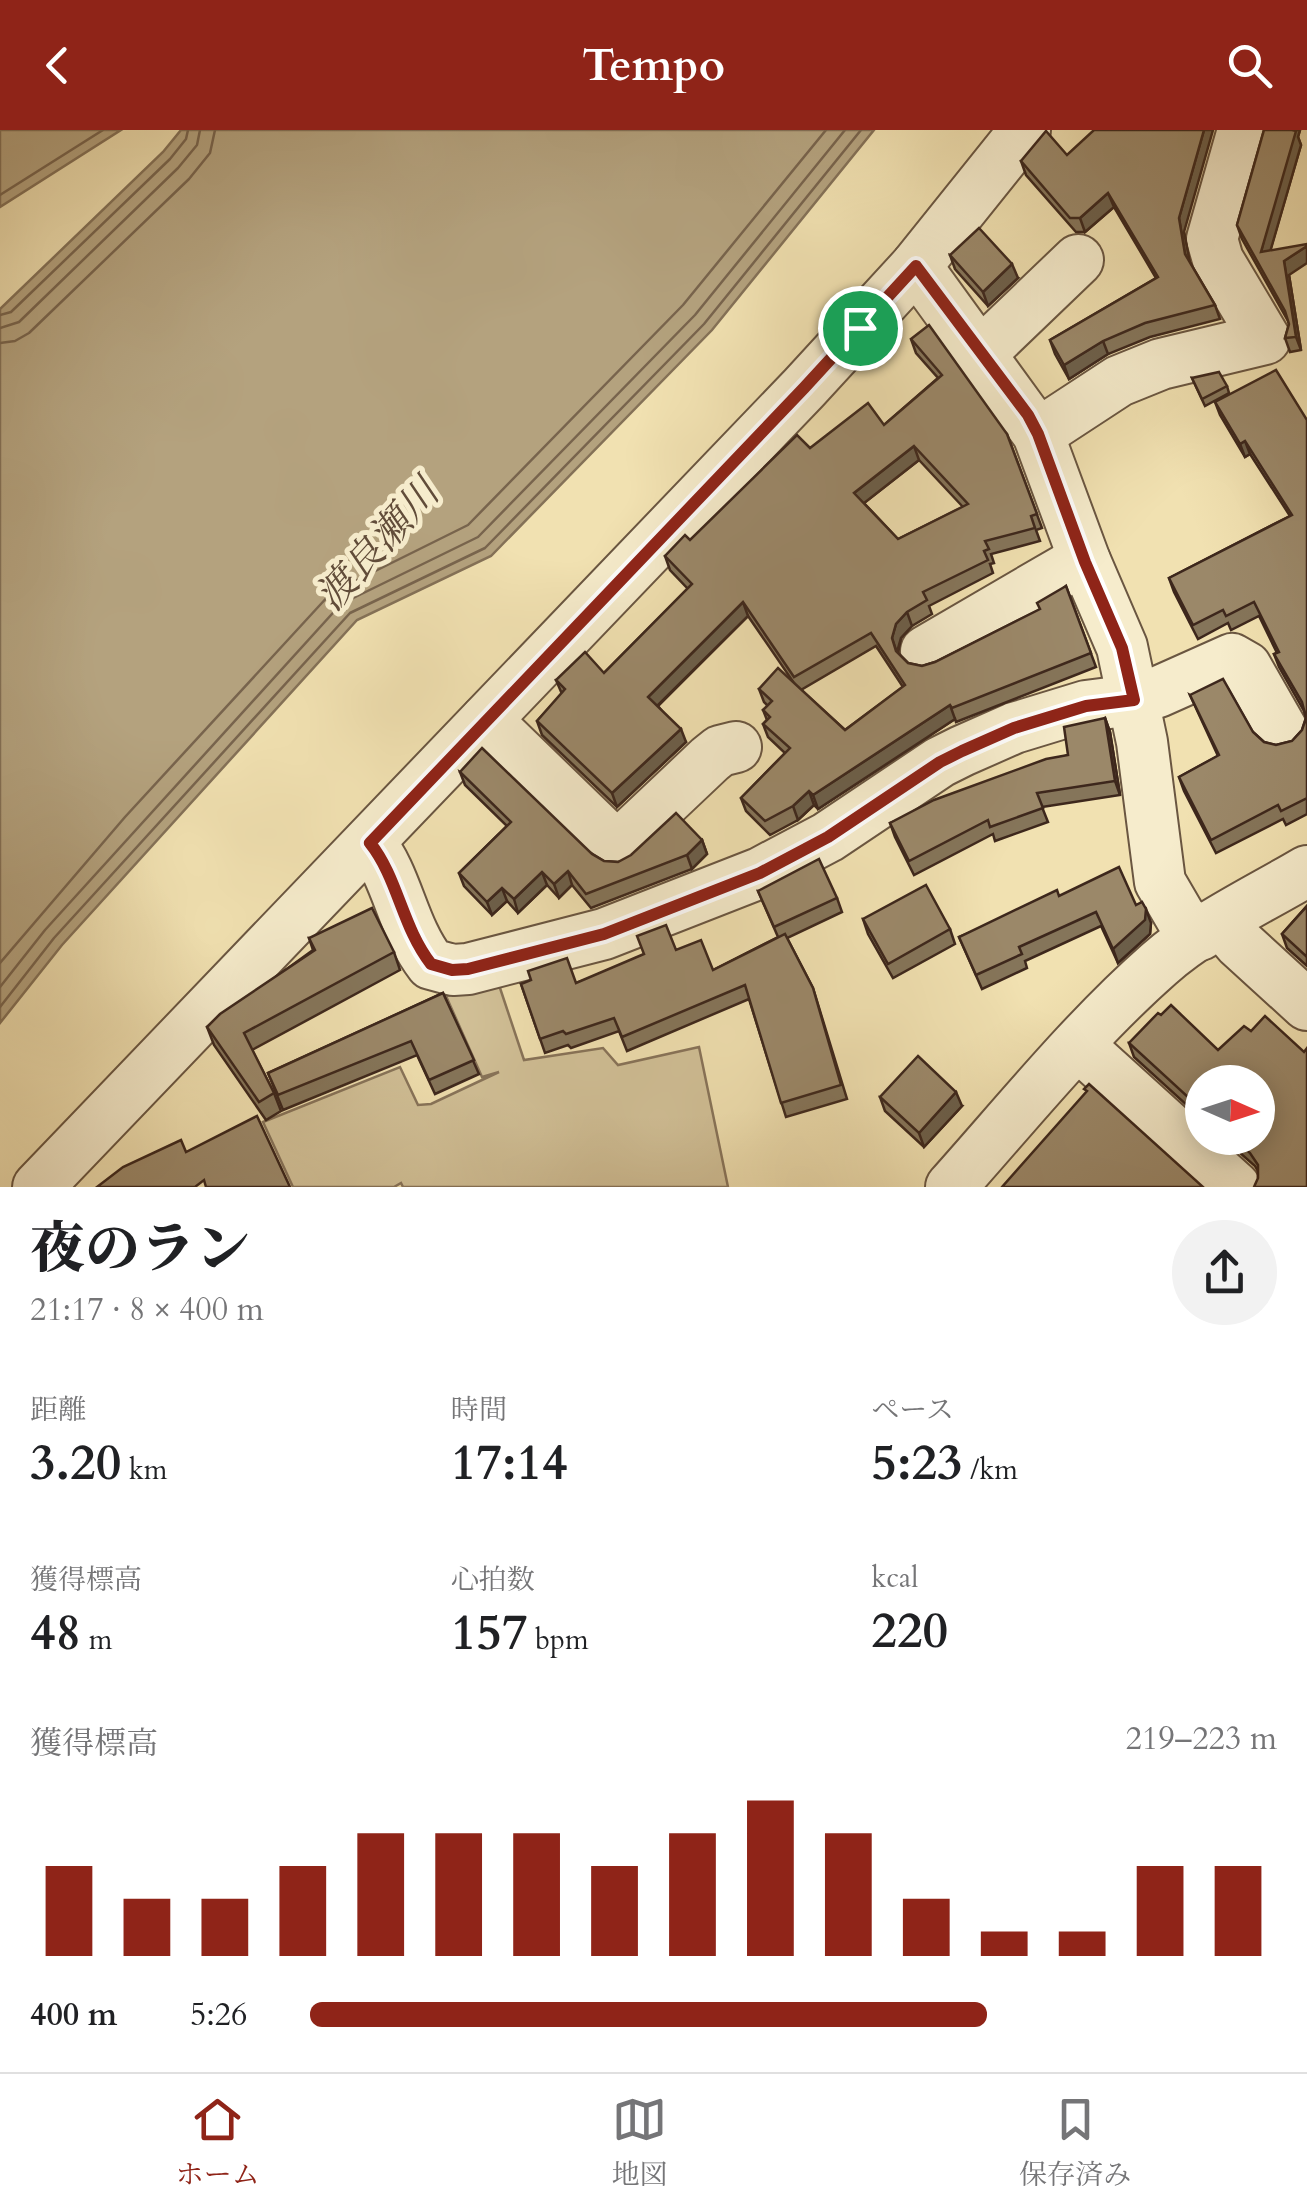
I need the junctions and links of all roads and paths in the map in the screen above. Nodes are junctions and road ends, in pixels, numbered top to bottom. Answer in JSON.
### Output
{"nodes":[{"id":1,"x":1025,"y":130,"type":"edge"},
{"id":2,"x":1243,"y":130,"type":"edge"},
{"id":3,"x":1078,"y":260,"type":"dead end"},
{"id":4,"x":916,"y":266,"type":"junction"},
{"id":5,"x":980,"y":354,"type":"junction"},
{"id":6,"x":1038,"y":434,"type":"junction"},
{"id":7,"x":1085,"y":562,"type":"junction"},
{"id":8,"x":926,"y":651,"type":"dead end"},
{"id":9,"x":1134,"y":700,"type":"junction"},
{"id":10,"x":486,"y":720,"type":"junction"},
{"id":11,"x":1282,"y":730,"type":"dead end"},
{"id":12,"x":736,"y":747,"type":"dead end"},
{"id":13,"x":370,"y":843,"type":"junction"},
{"id":14,"x":1307,"y":870,"type":"edge"},
{"id":15,"x":1211,"y":928,"type":"junction"},
{"id":16,"x":1307,"y":1006,"type":"edge"},
{"id":17,"x":1078,"y":1045,"type":"junction"},
{"id":18,"x":38,"y":1187,"type":"edge"},
{"id":19,"x":951,"y":1187,"type":"edge"},
{"id":20,"x":1234,"y":1187,"type":"edge"}],
"edges":[{"from":1,"to":4,"type":"street"},
{"from":2,"to":6,"type":"street"},
{"from":3,"to":5,"type":"street"},
{"from":4,"to":5,"type":"street"},
{"from":4,"to":10,"type":"street"},
{"from":5,"to":6,"type":"street"},
{"from":6,"to":7,"type":"street"},
{"from":7,"to":8,"type":"street"},
{"from":7,"to":9,"type":"street"},
{"from":9,"to":11,"type":"street"},
{"from":9,"to":13,"type":"street"},
{"from":9,"to":15,"type":"street"},
{"from":10,"to":12,"type":"street"},
{"from":10,"to":13,"type":"street"},
{"from":13,"to":18,"type":"street"},
{"from":14,"to":15,"type":"street"},
{"from":15,"to":16,"type":"street"},
{"from":15,"to":17,"type":"street"},
{"from":17,"to":19,"type":"street"},
{"from":17,"to":20,"type":"street"}]}
